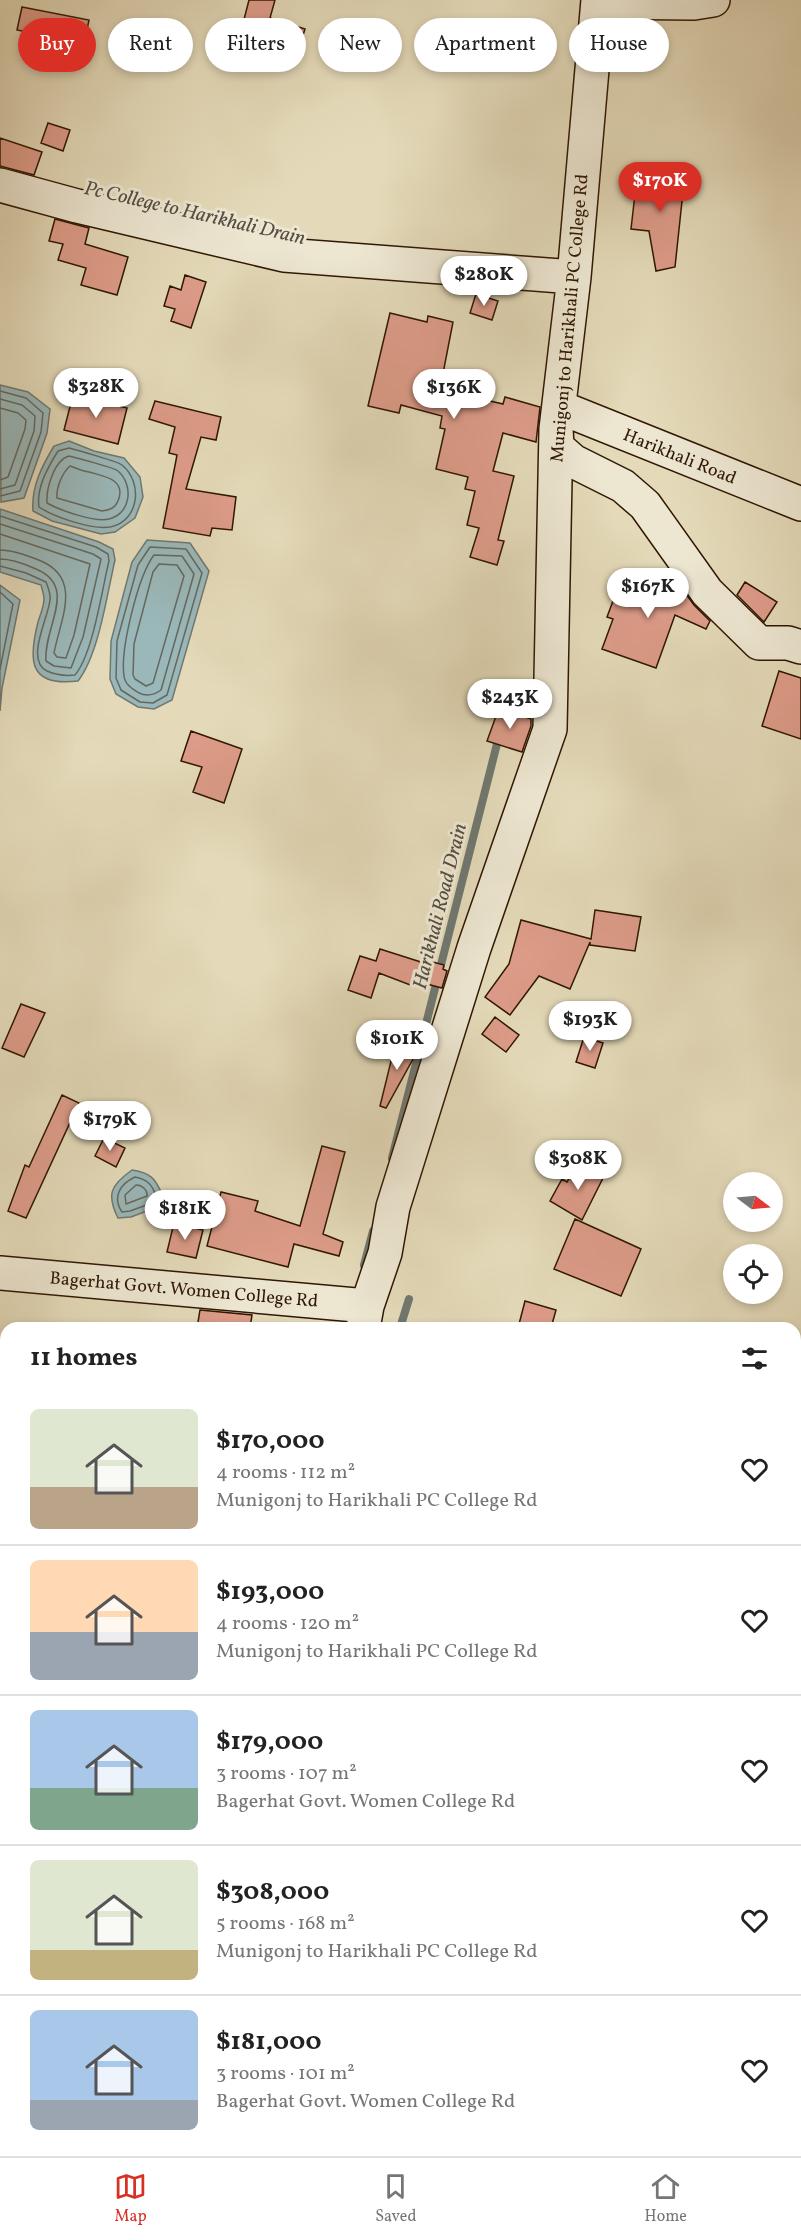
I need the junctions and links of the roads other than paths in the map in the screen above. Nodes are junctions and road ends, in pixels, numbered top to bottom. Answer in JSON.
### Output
{"nodes":[{"id":1,"x":713,"y":0,"type":"edge"},
{"id":2,"x":598,"y":1,"type":"edge"},
{"id":3,"x":0,"y":185,"type":"edge"},
{"id":4,"x":574,"y":277,"type":"junction"},
{"id":5,"x":557,"y":418,"type":"junction"},
{"id":6,"x":801,"y":504,"type":"edge"},
{"id":7,"x":801,"y":646,"type":"edge"},
{"id":8,"x":0,"y":1273,"type":"edge"},
{"id":9,"x":365,"y":1317,"type":"edge"}],
"edges":[{"from":1,"to":2,"type":"street"},
{"from":2,"to":4,"type":"street","name":"Munigonj to Harikhali PC College Rd"},
{"from":3,"to":4,"type":"street"},
{"from":4,"to":5,"type":"street","name":"Munigonj to Harikhali PC College Rd"},
{"from":5,"to":6,"type":"street","name":"Harikhali Road"},
{"from":5,"to":7,"type":"street"},
{"from":5,"to":9,"type":"street","name":"Munigonj to Harikhali PC College Rd"},
{"from":8,"to":9,"type":"street","name":"Bagerhat Govt. Women College Rd"}]}
